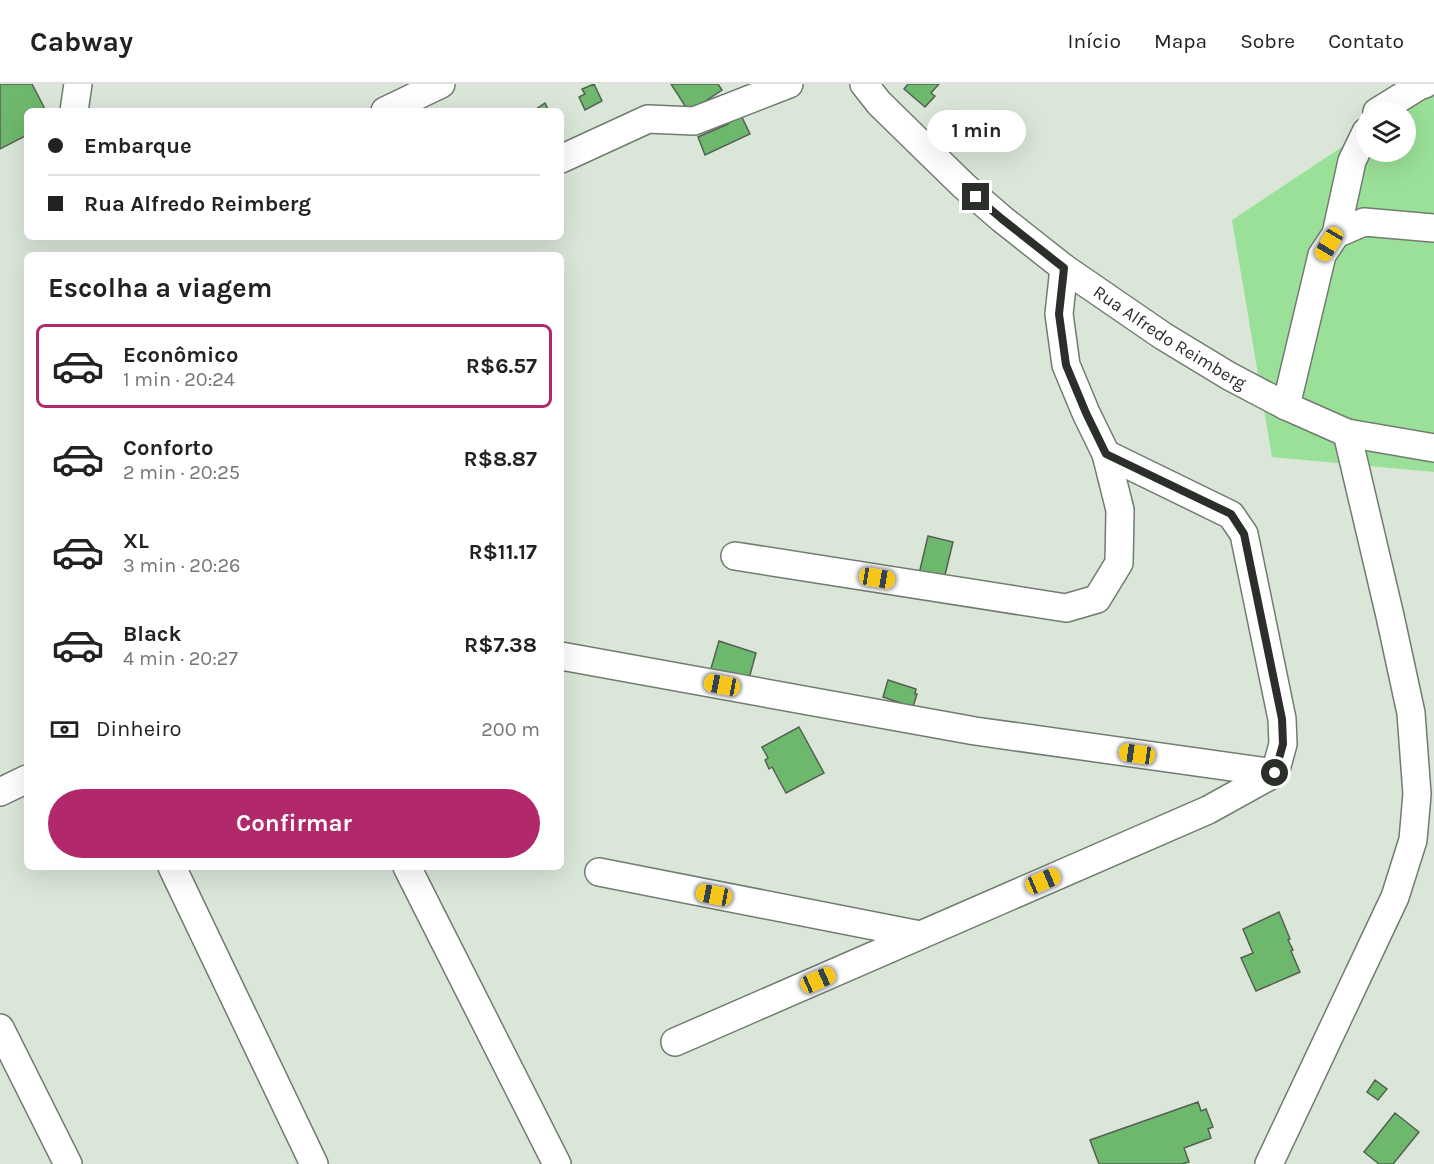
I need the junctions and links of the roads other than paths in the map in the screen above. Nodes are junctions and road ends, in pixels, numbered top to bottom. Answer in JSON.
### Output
{"nodes":[{"id":1,"x":78,"y":84,"type":"edge"},
{"id":2,"x":441,"y":84,"type":"edge"},
{"id":3,"x":789,"y":84,"type":"edge"},
{"id":4,"x":864,"y":84,"type":"edge"},
{"id":5,"x":1425,"y":84,"type":"edge"},
{"id":6,"x":1393,"y":102,"type":"edge"},
{"id":7,"x":74,"y":108,"type":"edge"},
{"id":8,"x":391,"y":108,"type":"edge"},
{"id":9,"x":1356,"y":153,"type":"edge"},
{"id":10,"x":564,"y":158,"type":"edge"},
{"id":11,"x":1434,"y":228,"type":"edge"},
{"id":12,"x":1335,"y":234,"type":"junction"},
{"id":13,"x":1064,"y":268,"type":"junction"},
{"id":14,"x":1286,"y":406,"type":"junction"},
{"id":15,"x":1347,"y":433,"type":"junction"},
{"id":16,"x":1434,"y":448,"type":"edge"},
{"id":17,"x":1106,"y":454,"type":"junction"},
{"id":18,"x":735,"y":556,"type":"dead end"},
{"id":19,"x":564,"y":657,"type":"edge"},
{"id":20,"x":1275,"y":773,"type":"junction"},
{"id":21,"x":24,"y":780,"type":"edge"},
{"id":22,"x":0,"y":792,"type":"edge"},
{"id":23,"x":1424,"y":842,"type":"edge"},
{"id":24,"x":173,"y":870,"type":"edge"},
{"id":25,"x":409,"y":870,"type":"edge"},
{"id":26,"x":599,"y":872,"type":"dead end"},
{"id":27,"x":920,"y":935,"type":"junction"},
{"id":28,"x":0,"y":1028,"type":"edge"},
{"id":29,"x":675,"y":1042,"type":"dead end"},
{"id":30,"x":68,"y":1164,"type":"edge"},
{"id":31,"x":314,"y":1164,"type":"edge"},
{"id":32,"x":557,"y":1164,"type":"edge"},
{"id":33,"x":1269,"y":1164,"type":"edge"}],
"edges":[{"from":1,"to":7,"type":"street"},
{"from":2,"to":8,"type":"street"},
{"from":3,"to":10,"type":"street"},
{"from":4,"to":13,"type":"street","name":"Rua Alfredo Reimberg"},
{"from":5,"to":6,"type":"street"},
{"from":9,"to":12,"type":"street"},
{"from":11,"to":12,"type":"street"},
{"from":12,"to":14,"type":"street"},
{"from":13,"to":14,"type":"street","name":"Rua Alfredo Reimberg"},
{"from":13,"to":17,"type":"street"},
{"from":14,"to":15,"type":"street","name":"Rua Alfredo Reimberg"},
{"from":15,"to":16,"type":"street","name":"Rua Alfredo Reimberg"},
{"from":15,"to":23,"type":"street"},
{"from":17,"to":18,"type":"street"},
{"from":17,"to":20,"type":"street"},
{"from":19,"to":20,"type":"street"},
{"from":20,"to":27,"type":"street"},
{"from":21,"to":22,"type":"street"},
{"from":23,"to":33,"type":"street"},
{"from":24,"to":31,"type":"street"},
{"from":25,"to":32,"type":"street"},
{"from":26,"to":27,"type":"street"},
{"from":27,"to":29,"type":"street"},
{"from":28,"to":30,"type":"street"}]}
